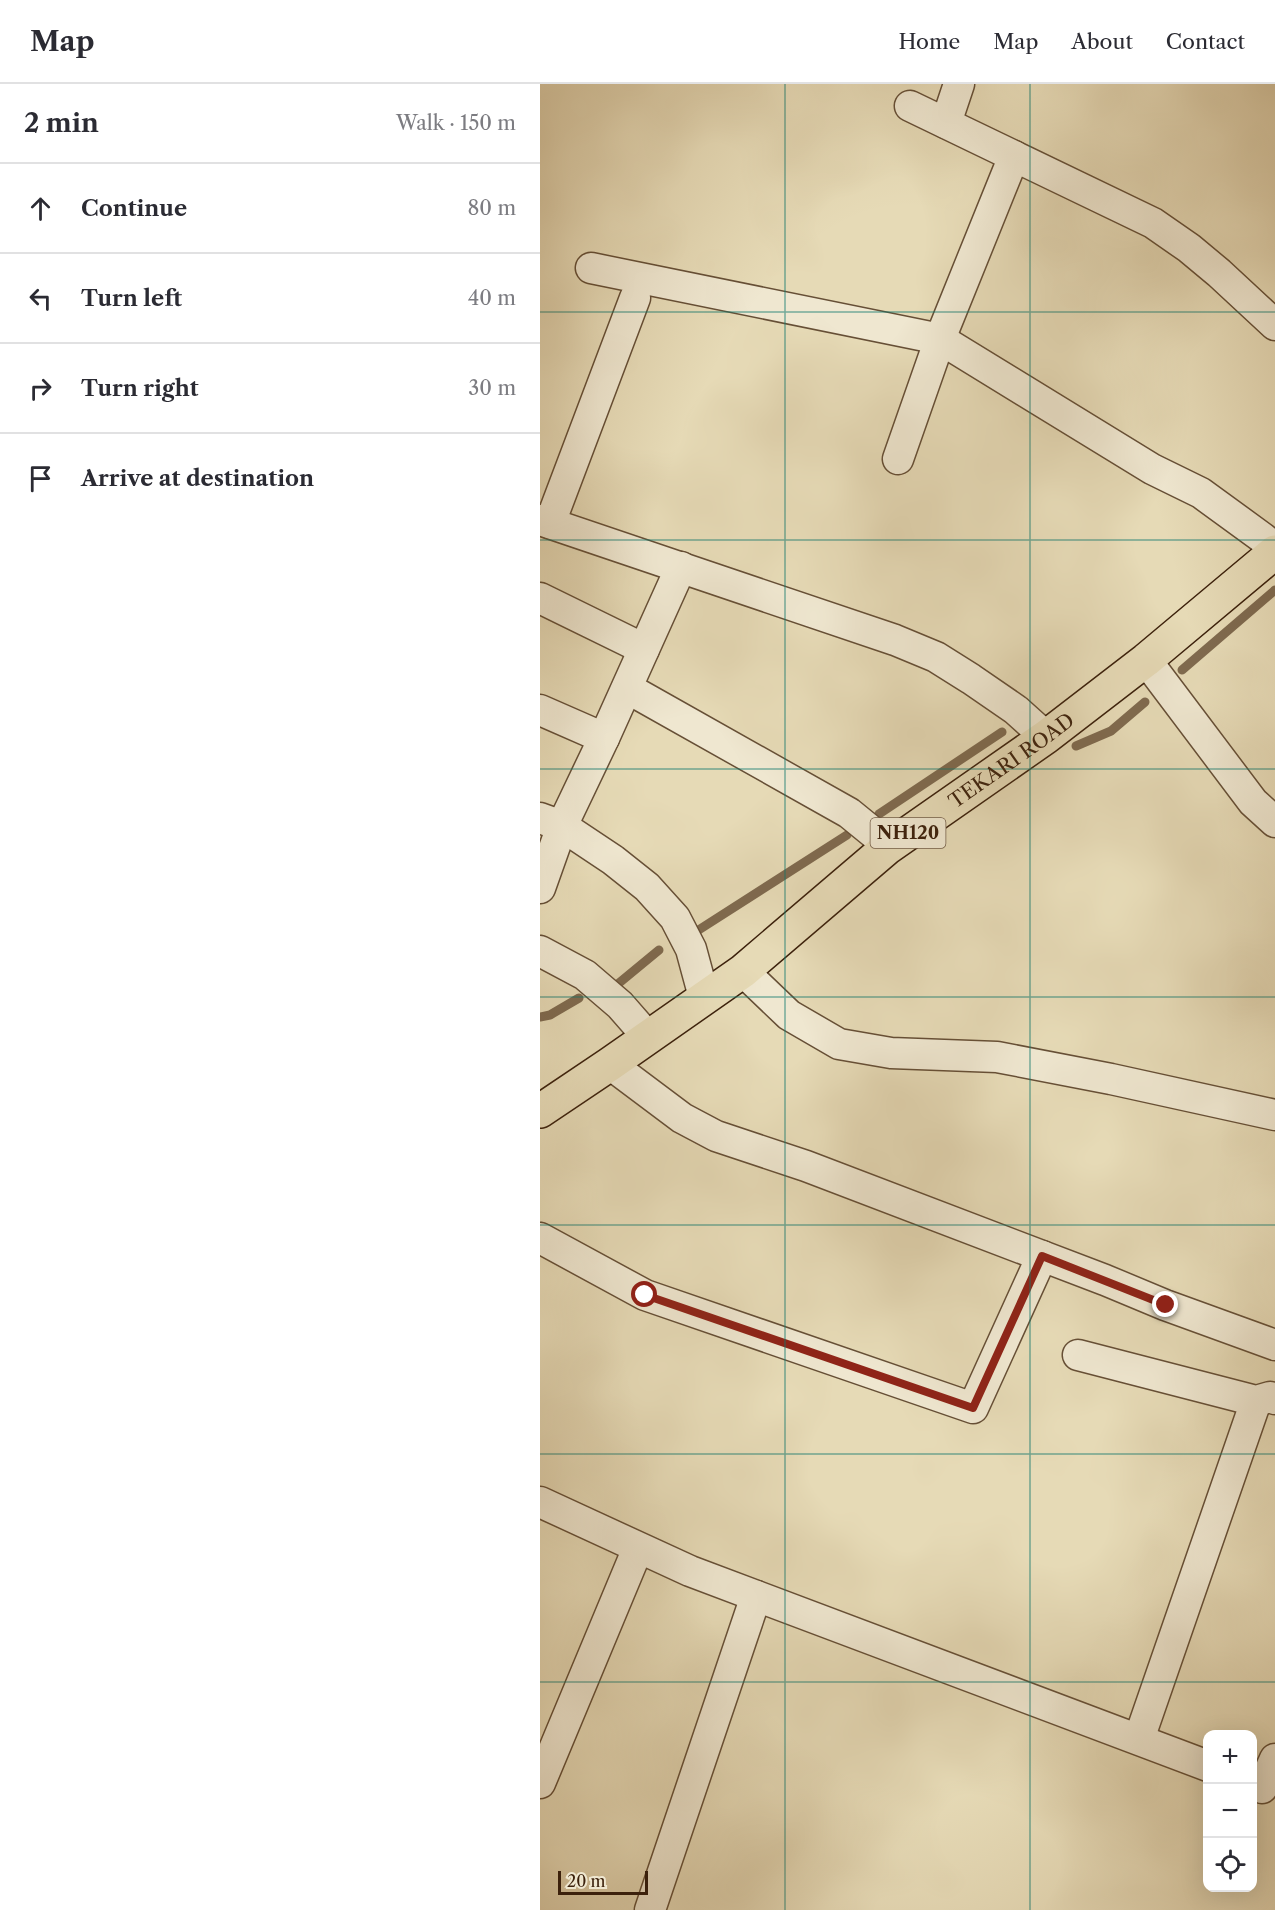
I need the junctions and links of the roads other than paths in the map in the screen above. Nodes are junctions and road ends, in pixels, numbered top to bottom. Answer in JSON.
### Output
{"nodes":[{"id":1,"x":959,"y":84,"type":"edge"},
{"id":2,"x":910,"y":106,"type":"dead end"},
{"id":3,"x":946,"y":123,"type":"junction"},
{"id":4,"x":1014,"y":156,"type":"junction"},
{"id":5,"x":591,"y":268,"type":"dead end"},
{"id":6,"x":634,"y":298,"type":"dead end"},
{"id":7,"x":1275,"y":325,"type":"edge"},
{"id":8,"x":940,"y":339,"type":"junction"},
{"id":9,"x":898,"y":459,"type":"dead end"},
{"id":10,"x":545,"y":521,"type":"edge"},
{"id":11,"x":1275,"y":552,"type":"edge"},
{"id":12,"x":681,"y":567,"type":"junction"},
{"id":13,"x":540,"y":598,"type":"edge"},
{"id":14,"x":644,"y":649,"type":"junction"},
{"id":15,"x":1146,"y":660,"type":"junction"},
{"id":16,"x":627,"y":688,"type":"junction"},
{"id":17,"x":540,"y":710,"type":"edge"},
{"id":18,"x":1046,"y":737,"type":"junction"},
{"id":19,"x":604,"y":738,"type":"junction"},
{"id":20,"x":551,"y":822,"type":"edge"},
{"id":21,"x":1275,"y":822,"type":"edge"},
{"id":22,"x":887,"y":848,"type":"junction"},
{"id":23,"x":540,"y":888,"type":"edge"},
{"id":24,"x":540,"y":951,"type":"edge"},
{"id":25,"x":743,"y":971,"type":"junction"},
{"id":26,"x":704,"y":997,"type":"junction"},
{"id":27,"x":648,"y":1037,"type":"junction"},
{"id":28,"x":610,"y":1064,"type":"junction"},
{"id":29,"x":545,"y":1099,"type":"edge"},
{"id":30,"x":1275,"y":1115,"type":"edge"},
{"id":31,"x":540,"y":1238,"type":"edge"},
{"id":32,"x":1042,"y":1256,"type":"junction"},
{"id":33,"x":1275,"y":1345,"type":"edge"},
{"id":34,"x":1078,"y":1355,"type":"dead end"},
{"id":35,"x":1266,"y":1400,"type":"edge"},
{"id":36,"x":540,"y":1502,"type":"edge"},
{"id":37,"x":639,"y":1548,"type":"junction"},
{"id":38,"x":756,"y":1596,"type":"junction"},
{"id":39,"x":1139,"y":1739,"type":"junction"},
{"id":40,"x":1275,"y":1759,"type":"edge"},
{"id":41,"x":1203,"y":1764,"type":"edge"},
{"id":42,"x":540,"y":1783,"type":"edge"},
{"id":43,"x":1263,"y":1788,"type":"edge"},
{"id":44,"x":650,"y":1910,"type":"edge"}],
"edges":[{"from":1,"to":3,"type":"street"},
{"from":2,"to":3,"type":"street"},
{"from":3,"to":4,"type":"street"},
{"from":4,"to":7,"type":"street"},
{"from":4,"to":8,"type":"street"},
{"from":5,"to":8,"type":"street"},
{"from":6,"to":10,"type":"street"},
{"from":8,"to":9,"type":"street"},
{"from":8,"to":11,"type":"street"},
{"from":10,"to":12,"type":"street"},
{"from":11,"to":15,"type":"highway","name":"TEKARI ROAD","number":"NH120"},
{"from":12,"to":14,"type":"street"},
{"from":12,"to":18,"type":"street"},
{"from":13,"to":14,"type":"street"},
{"from":14,"to":16,"type":"street"},
{"from":15,"to":18,"type":"highway","name":"TEKARI ROAD","number":"NH120"},
{"from":15,"to":21,"type":"street"},
{"from":16,"to":19,"type":"street"},
{"from":16,"to":22,"type":"street"},
{"from":17,"to":19,"type":"street"},
{"from":18,"to":22,"type":"highway","name":"TEKARI ROAD","number":"NH120"},
{"from":19,"to":20,"type":"street"},
{"from":20,"to":23,"type":"street"},
{"from":20,"to":26,"type":"street"},
{"from":22,"to":25,"type":"highway","name":"TEKARI ROAD","number":"NH120"},
{"from":24,"to":27,"type":"street"},
{"from":25,"to":26,"type":"highway","name":"TEKARI ROAD","number":"NH120"},
{"from":25,"to":30,"type":"street"},
{"from":26,"to":27,"type":"highway","name":"TEKARI ROAD","number":"NH120"},
{"from":27,"to":28,"type":"highway","name":"TEKARI ROAD","number":"NH120"},
{"from":28,"to":29,"type":"highway","name":"TEKARI ROAD","number":"NH120"},
{"from":28,"to":32,"type":"street"},
{"from":31,"to":32,"type":"street"},
{"from":32,"to":33,"type":"street"},
{"from":34,"to":35,"type":"street"},
{"from":35,"to":39,"type":"street"},
{"from":36,"to":37,"type":"street"},
{"from":37,"to":38,"type":"street"},
{"from":37,"to":42,"type":"street"},
{"from":38,"to":39,"type":"street"},
{"from":38,"to":44,"type":"street"},
{"from":39,"to":41,"type":"street"},
{"from":40,"to":43,"type":"street"}]}
